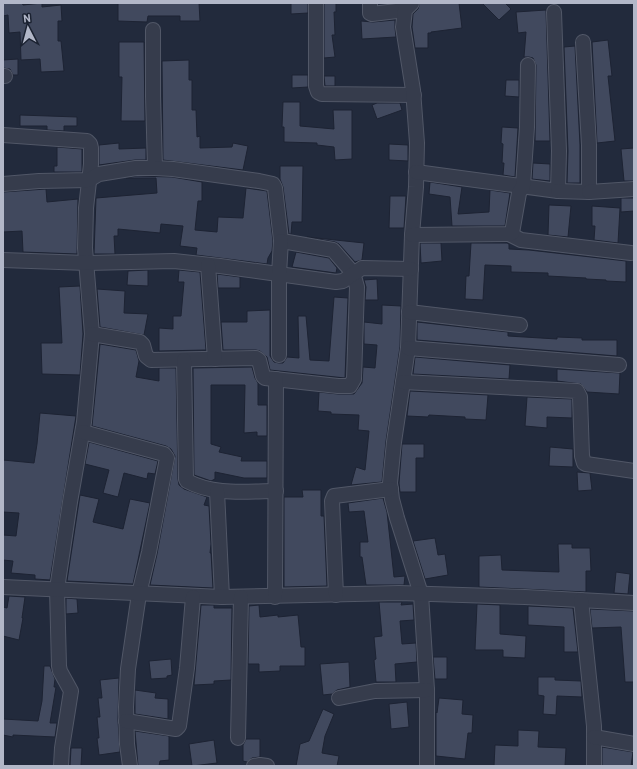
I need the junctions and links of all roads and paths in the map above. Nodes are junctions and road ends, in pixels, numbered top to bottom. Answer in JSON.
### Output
{"nodes":[{"id":1,"x":316,"y":3,"type":"edge"},
{"id":2,"x":370,"y":3,"type":"edge"},
{"id":3,"x":408,"y":7,"type":"edge"},
{"id":4,"x":554,"y":12,"type":"dead end"},
{"id":5,"x":153,"y":30,"type":"dead end"},
{"id":6,"x":583,"y":42,"type":"dead end"},
{"id":7,"x":528,"y":65,"type":"dead end"},
{"id":8,"x":414,"y":95,"type":"junction"},
{"id":9,"x":3,"y":135,"type":"edge"},
{"id":10,"x":155,"y":168,"type":"junction"},
{"id":11,"x":416,"y":172,"type":"junction"},
{"id":12,"x":89,"y":180,"type":"junction"},
{"id":13,"x":3,"y":184,"type":"edge"},
{"id":14,"x":523,"y":186,"type":"junction"},
{"id":15,"x":634,"y":189,"type":"edge"},
{"id":16,"x":558,"y":191,"type":"junction"},
{"id":17,"x":588,"y":192,"type":"junction"},
{"id":18,"x":509,"y":234,"type":"junction"},
{"id":19,"x":412,"y":235,"type":"junction"},
{"id":20,"x":281,"y":241,"type":"junction"},
{"id":21,"x":631,"y":253,"type":"dead end"},
{"id":22,"x":3,"y":260,"type":"edge"},
{"id":23,"x":87,"y":263,"type":"junction"},
{"id":24,"x":208,"y":265,"type":"junction"},
{"id":25,"x":411,"y":269,"type":"junction"},
{"id":26,"x":353,"y":273,"type":"junction"},
{"id":27,"x":279,"y":274,"type":"junction"},
{"id":28,"x":409,"y":312,"type":"junction"},
{"id":29,"x":520,"y":325,"type":"dead end"},
{"id":30,"x":92,"y":334,"type":"junction"},
{"id":31,"x":408,"y":348,"type":"junction"},
{"id":32,"x":279,"y":355,"type":"dead end"},
{"id":33,"x":215,"y":359,"type":"junction"},
{"id":34,"x":184,"y":360,"type":"junction"},
{"id":35,"x":619,"y":365,"type":"dead end"},
{"id":36,"x":276,"y":379,"type":"junction"},
{"id":37,"x":403,"y":382,"type":"junction"},
{"id":38,"x":83,"y":432,"type":"junction"},
{"id":39,"x":634,"y":471,"type":"edge"},
{"id":40,"x":390,"y":489,"type":"junction"},
{"id":41,"x":217,"y":491,"type":"junction"},
{"id":42,"x":276,"y":491,"type":"junction"},
{"id":43,"x":3,"y":586,"type":"edge"},
{"id":44,"x":56,"y":589,"type":"junction"},
{"id":45,"x":139,"y":594,"type":"junction"},
{"id":46,"x":421,"y":594,"type":"junction"},
{"id":47,"x":336,"y":595,"type":"junction"},
{"id":48,"x":193,"y":596,"type":"junction"},
{"id":49,"x":222,"y":597,"type":"junction"},
{"id":50,"x":241,"y":597,"type":"junction"},
{"id":51,"x":276,"y":597,"type":"junction"},
{"id":52,"x":581,"y":600,"type":"junction"},
{"id":53,"x":634,"y":603,"type":"edge"},
{"id":54,"x":427,"y":690,"type":"junction"},
{"id":55,"x":339,"y":698,"type":"dead end"},
{"id":56,"x":126,"y":721,"type":"junction"},
{"id":57,"x":594,"y":737,"type":"junction"},
{"id":58,"x":238,"y":738,"type":"dead end"},
{"id":59,"x":634,"y":744,"type":"edge"},
{"id":60,"x":61,"y":766,"type":"edge"},
{"id":61,"x":130,"y":766,"type":"edge"},
{"id":62,"x":254,"y":766,"type":"edge"},
{"id":63,"x":267,"y":766,"type":"edge"},
{"id":64,"x":427,"y":766,"type":"edge"},
{"id":65,"x":594,"y":766,"type":"edge"}],
"edges":[{"from":1,"to":8,"type":"street"},
{"from":2,"to":3,"type":"street"},
{"from":3,"to":8,"type":"street"},
{"from":4,"to":16,"type":"street"},
{"from":5,"to":10,"type":"street"},
{"from":6,"to":17,"type":"street"},
{"from":7,"to":14,"type":"street"},
{"from":8,"to":11,"type":"street"},
{"from":9,"to":12,"type":"street"},
{"from":10,"to":12,"type":"street"},
{"from":10,"to":20,"type":"street"},
{"from":11,"to":14,"type":"street"},
{"from":11,"to":19,"type":"street"},
{"from":12,"to":13,"type":"street"},
{"from":12,"to":23,"type":"street"},
{"from":14,"to":16,"type":"street"},
{"from":14,"to":18,"type":"street"},
{"from":15,"to":17,"type":"street"},
{"from":16,"to":17,"type":"street"},
{"from":18,"to":19,"type":"street"},
{"from":18,"to":21,"type":"street"},
{"from":19,"to":25,"type":"street"},
{"from":20,"to":26,"type":"street"},
{"from":20,"to":27,"type":"street"},
{"from":22,"to":23,"type":"street"},
{"from":23,"to":24,"type":"street"},
{"from":23,"to":30,"type":"street"},
{"from":24,"to":27,"type":"street"},
{"from":24,"to":33,"type":"street"},
{"from":25,"to":26,"type":"street"},
{"from":25,"to":28,"type":"street"},
{"from":26,"to":27,"type":"street"},
{"from":26,"to":36,"type":"street"},
{"from":27,"to":32,"type":"street"},
{"from":28,"to":29,"type":"street"},
{"from":28,"to":31,"type":"street"},
{"from":30,"to":34,"type":"street"},
{"from":30,"to":38,"type":"street"},
{"from":31,"to":35,"type":"street"},
{"from":31,"to":37,"type":"street"},
{"from":33,"to":34,"type":"street"},
{"from":33,"to":36,"type":"street"},
{"from":34,"to":41,"type":"street"},
{"from":36,"to":42,"type":"street"},
{"from":37,"to":39,"type":"street"},
{"from":37,"to":40,"type":"street"},
{"from":38,"to":44,"type":"street"},
{"from":38,"to":45,"type":"street"},
{"from":40,"to":46,"type":"street"},
{"from":40,"to":47,"type":"street"},
{"from":41,"to":42,"type":"street"},
{"from":41,"to":49,"type":"street"},
{"from":42,"to":51,"type":"street"},
{"from":43,"to":44,"type":"street"},
{"from":44,"to":45,"type":"street"},
{"from":44,"to":60,"type":"street"},
{"from":45,"to":48,"type":"street"},
{"from":45,"to":56,"type":"street"},
{"from":46,"to":47,"type":"street"},
{"from":46,"to":52,"type":"street"},
{"from":46,"to":54,"type":"street"},
{"from":47,"to":51,"type":"street"},
{"from":48,"to":49,"type":"street"},
{"from":48,"to":56,"type":"street"},
{"from":49,"to":50,"type":"street"},
{"from":50,"to":51,"type":"street"},
{"from":50,"to":58,"type":"street"},
{"from":52,"to":53,"type":"street"},
{"from":52,"to":57,"type":"street"},
{"from":54,"to":55,"type":"street"},
{"from":54,"to":64,"type":"street"},
{"from":56,"to":61,"type":"street"},
{"from":57,"to":59,"type":"street"},
{"from":57,"to":65,"type":"street"},
{"from":62,"to":63,"type":"street"}]}
